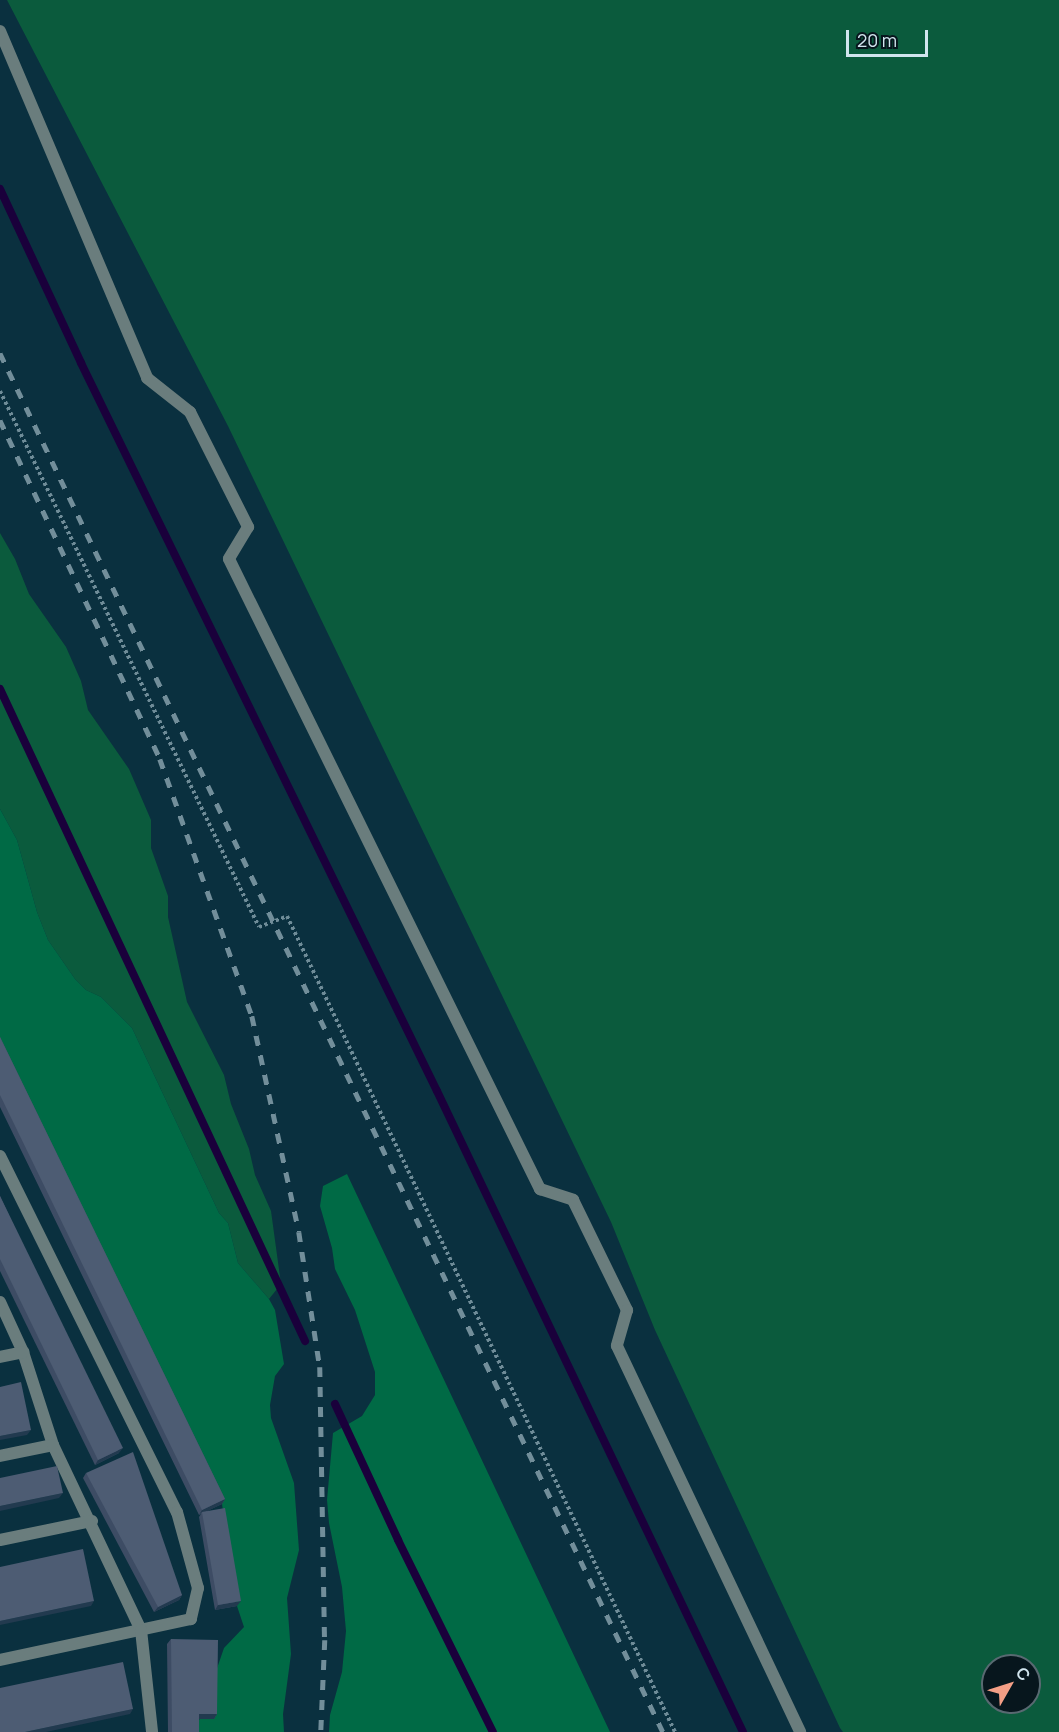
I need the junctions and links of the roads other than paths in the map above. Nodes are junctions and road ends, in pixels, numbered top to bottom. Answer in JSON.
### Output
{"nodes":[{"id":1,"x":0,"y":31,"type":"edge"},
{"id":2,"x":0,"y":1156,"type":"edge"},
{"id":3,"x":0,"y":1302,"type":"edge"},
{"id":4,"x":23,"y":1352,"type":"junction"},
{"id":5,"x":0,"y":1357,"type":"edge"},
{"id":6,"x":53,"y":1445,"type":"junction"},
{"id":7,"x":0,"y":1455,"type":"edge"},
{"id":8,"x":92,"y":1521,"type":"junction"},
{"id":9,"x":0,"y":1540,"type":"edge"},
{"id":10,"x":141,"y":1630,"type":"junction"},
{"id":11,"x":0,"y":1660,"type":"edge"},
{"id":12,"x":152,"y":1732,"type":"edge"},
{"id":13,"x":800,"y":1732,"type":"edge"}],
"edges":[{"from":1,"to":13,"type":"lane"},
{"from":2,"to":10,"type":"lane"},
{"from":3,"to":4,"type":"lane"},
{"from":4,"to":5,"type":"lane"},
{"from":4,"to":6,"type":"lane"},
{"from":6,"to":7,"type":"lane"},
{"from":6,"to":8,"type":"lane"},
{"from":8,"to":9,"type":"lane"},
{"from":8,"to":10,"type":"lane"},
{"from":10,"to":11,"type":"lane"},
{"from":10,"to":12,"type":"lane"}]}
